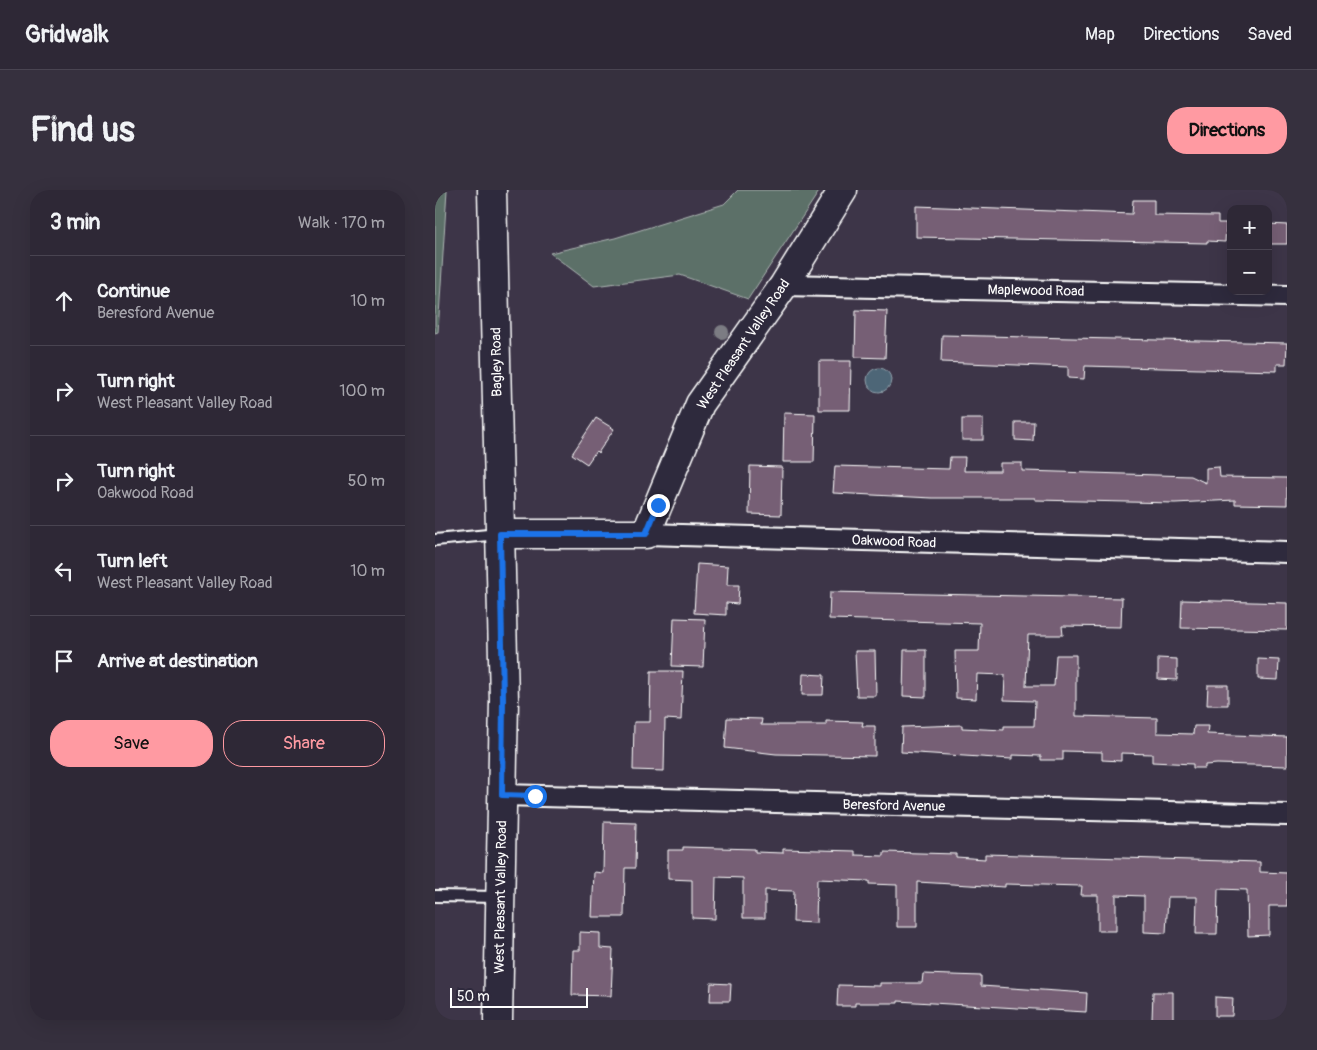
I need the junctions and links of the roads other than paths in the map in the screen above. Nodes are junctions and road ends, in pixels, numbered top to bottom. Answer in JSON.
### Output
{"nodes":[{"id":1,"x":492,"y":190,"type":"edge"},
{"id":2,"x":843,"y":190,"type":"edge"},
{"id":3,"x":785,"y":285,"type":"junction"},
{"id":4,"x":1287,"y":296,"type":"edge"},
{"id":5,"x":500,"y":534,"type":"junction"},
{"id":6,"x":646,"y":534,"type":"junction"},
{"id":7,"x":435,"y":540,"type":"edge"},
{"id":8,"x":1287,"y":552,"type":"edge"},
{"id":9,"x":502,"y":795,"type":"junction"},
{"id":10,"x":1287,"y":815,"type":"edge"},
{"id":11,"x":435,"y":896,"type":"edge"},
{"id":12,"x":500,"y":897,"type":"junction"},
{"id":13,"x":498,"y":1020,"type":"edge"}],
"edges":[{"from":1,"to":5,"type":"main road","name":"Bagley Road"},
{"from":2,"to":3,"type":"main road","name":"West Pleasant Valley Road"},
{"from":3,"to":4,"type":"street","name":"Maplewood Road"},
{"from":3,"to":6,"type":"main road","name":"West Pleasant Valley Road"},
{"from":5,"to":6,"type":"main road","name":"Oakwood Road"},
{"from":5,"to":7,"type":"lane"},
{"from":5,"to":9,"type":"main road","name":"West Pleasant Valley Road"},
{"from":6,"to":8,"type":"street","name":"Oakwood Road"},
{"from":9,"to":10,"type":"street","name":"Beresford Avenue"},
{"from":9,"to":12,"type":"main road","name":"West Pleasant Valley Road"},
{"from":11,"to":12,"type":"lane"},
{"from":12,"to":13,"type":"main road","name":"West Pleasant Valley Road"}]}
